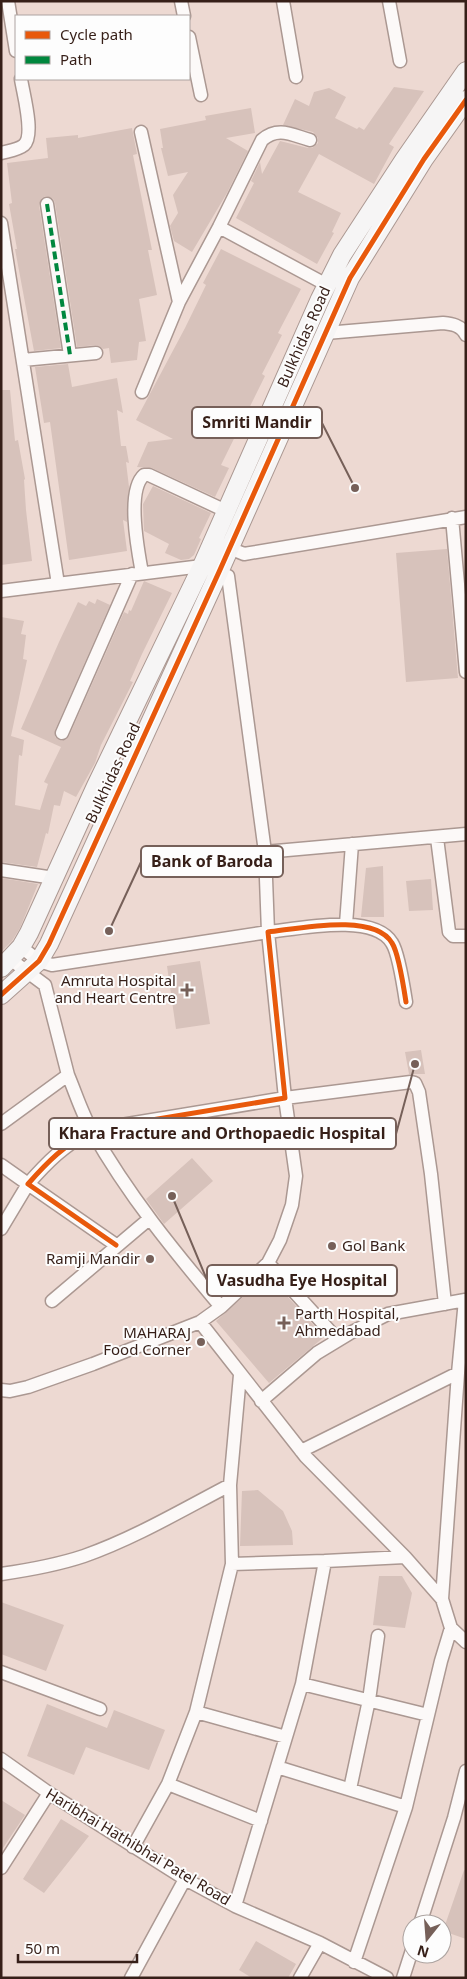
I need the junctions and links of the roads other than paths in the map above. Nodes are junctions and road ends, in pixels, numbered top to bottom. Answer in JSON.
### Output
{"nodes":[{"id":1,"x":8,"y":1,"type":"edge"},
{"id":2,"x":181,"y":1,"type":"edge"},
{"id":3,"x":283,"y":1,"type":"edge"},
{"id":4,"x":389,"y":1,"type":"edge"},
{"id":5,"x":184,"y":15,"type":"edge"},
{"id":6,"x":15,"y":45,"type":"edge"},
{"id":7,"x":190,"y":53,"type":"edge"},
{"id":8,"x":400,"y":61,"type":"dead end"},
{"id":9,"x":466,"y":71,"type":"edge"},
{"id":10,"x":296,"y":77,"type":"dead end"},
{"id":11,"x":21,"y":80,"type":"edge"},
{"id":12,"x":202,"y":94,"type":"dead end"},
{"id":13,"x":466,"y":100,"type":"edge"},
{"id":14,"x":141,"y":132,"type":"dead end"},
{"id":15,"x":310,"y":140,"type":"dead end"},
{"id":16,"x":1,"y":153,"type":"edge"},
{"id":17,"x":47,"y":204,"type":"dead end"},
{"id":18,"x":1,"y":223,"type":"edge"},
{"id":19,"x":219,"y":227,"type":"junction"},
{"id":20,"x":324,"y":292,"type":"junction"},
{"id":21,"x":179,"y":302,"type":"junction"},
{"id":22,"x":338,"y":307,"type":"junction"},
{"id":23,"x":326,"y":333,"type":"junction"},
{"id":24,"x":466,"y":335,"type":"edge"},
{"id":25,"x":96,"y":353,"type":"dead end"},
{"id":26,"x":70,"y":356,"type":"junction"},
{"id":27,"x":294,"y":358,"type":"junction"},
{"id":28,"x":23,"y":360,"type":"junction"},
{"id":29,"x":312,"y":365,"type":"junction"},
{"id":30,"x":142,"y":392,"type":"dead end"},
{"id":31,"x":226,"y":510,"type":"junction"},
{"id":32,"x":466,"y":517,"type":"edge"},
{"id":33,"x":452,"y":518,"type":"junction"},
{"id":34,"x":212,"y":541,"type":"junction"},
{"id":35,"x":229,"y":548,"type":"junction"},
{"id":36,"x":202,"y":566,"type":"junction"},
{"id":37,"x":219,"y":572,"type":"junction"},
{"id":38,"x":137,"y":574,"type":"junction"},
{"id":39,"x":58,"y":584,"type":"junction"},
{"id":40,"x":1,"y":590,"type":"edge"},
{"id":41,"x":466,"y":672,"type":"edge"},
{"id":42,"x":62,"y":733,"type":"dead end"},
{"id":43,"x":466,"y":834,"type":"edge"},
{"id":44,"x":437,"y":838,"type":"junction"},
{"id":45,"x":352,"y":844,"type":"junction"},
{"id":46,"x":265,"y":852,"type":"junction"},
{"id":47,"x":1,"y":870,"type":"edge"},
{"id":48,"x":54,"y":878,"type":"junction"},
{"id":49,"x":346,"y":924,"type":"junction"},
{"id":50,"x":268,"y":932,"type":"junction"},
{"id":51,"x":466,"y":936,"type":"edge"},
{"id":52,"x":11,"y":958,"type":"edge"},
{"id":53,"x":33,"y":966,"type":"junction"},
{"id":54,"x":1,"y":995,"type":"edge"},
{"id":55,"x":406,"y":1002,"type":"dead end"},
{"id":56,"x":68,"y":1075,"type":"junction"},
{"id":57,"x":285,"y":1098,"type":"junction"},
{"id":58,"x":1,"y":1124,"type":"edge"},
{"id":59,"x":91,"y":1130,"type":"junction"},
{"id":60,"x":1,"y":1165,"type":"edge"},
{"id":61,"x":28,"y":1184,"type":"junction"},
{"id":62,"x":149,"y":1218,"type":"junction"},
{"id":63,"x":1,"y":1229,"type":"edge"},
{"id":64,"x":116,"y":1245,"type":"junction"},
{"id":65,"x":268,"y":1263,"type":"junction"},
{"id":66,"x":465,"y":1300,"type":"edge"},
{"id":67,"x":52,"y":1302,"type":"dead end"},
{"id":68,"x":446,"y":1304,"type":"junction"},
{"id":69,"x":221,"y":1308,"type":"junction"},
{"id":70,"x":200,"y":1322,"type":"junction"},
{"id":71,"x":338,"y":1340,"type":"junction"},
{"id":72,"x":458,"y":1373,"type":"junction"},
{"id":73,"x":240,"y":1375,"type":"junction"},
{"id":74,"x":1,"y":1390,"type":"edge"},
{"id":75,"x":261,"y":1401,"type":"junction"},
{"id":76,"x":301,"y":1451,"type":"junction"},
{"id":77,"x":230,"y":1485,"type":"junction"},
{"id":78,"x":405,"y":1558,"type":"junction"},
{"id":79,"x":325,"y":1561,"type":"junction"},
{"id":80,"x":232,"y":1564,"type":"junction"},
{"id":81,"x":1,"y":1574,"type":"edge"},
{"id":82,"x":442,"y":1600,"type":"junction"},
{"id":83,"x":451,"y":1628,"type":"junction"},
{"id":84,"x":378,"y":1636,"type":"dead end"},
{"id":85,"x":466,"y":1642,"type":"edge"},
{"id":86,"x":1,"y":1672,"type":"edge"},
{"id":87,"x":302,"y":1684,"type":"junction"},
{"id":88,"x":369,"y":1700,"type":"junction"},
{"id":89,"x":100,"y":1709,"type":"dead end"},
{"id":90,"x":196,"y":1712,"type":"junction"},
{"id":91,"x":428,"y":1715,"type":"junction"},
{"id":92,"x":286,"y":1737,"type":"junction"},
{"id":93,"x":1,"y":1759,"type":"edge"},
{"id":94,"x":277,"y":1767,"type":"junction"},
{"id":95,"x":466,"y":1771,"type":"edge"},
{"id":96,"x":168,"y":1784,"type":"junction"},
{"id":97,"x":464,"y":1789,"type":"edge"},
{"id":98,"x":350,"y":1790,"type":"junction"},
{"id":99,"x":50,"y":1793,"type":"junction"},
{"id":100,"x":406,"y":1806,"type":"junction"},
{"id":101,"x":261,"y":1821,"type":"junction"},
{"id":102,"x":133,"y":1847,"type":"junction"},
{"id":103,"x":1,"y":1868,"type":"edge"},
{"id":104,"x":186,"y":1879,"type":"junction"},
{"id":105,"x":235,"y":1906,"type":"junction"},
{"id":106,"x":423,"y":1914,"type":"edge"},
{"id":107,"x":320,"y":1943,"type":"junction"},
{"id":108,"x":354,"y":1962,"type":"junction"},
{"id":109,"x":408,"y":1964,"type":"edge"},
{"id":110,"x":131,"y":1978,"type":"edge"},
{"id":111,"x":300,"y":1978,"type":"edge"},
{"id":112,"x":387,"y":1978,"type":"edge"},
{"id":113,"x":403,"y":1978,"type":"edge"}],
"edges":[{"from":1,"to":6,"type":"street"},
{"from":2,"to":5,"type":"street"},
{"from":3,"to":10,"type":"street"},
{"from":4,"to":8,"type":"street"},
{"from":7,"to":12,"type":"street"},
{"from":9,"to":20,"type":"street","name":"Bulkhidas Road"},
{"from":11,"to":16,"type":"street"},
{"from":13,"to":22,"type":"street","name":"Bulkhidas Road"},
{"from":14,"to":21,"type":"street"},
{"from":15,"to":19,"type":"street"},
{"from":17,"to":26,"type":"street"},
{"from":18,"to":28,"type":"street"},
{"from":19,"to":20,"type":"street"},
{"from":19,"to":21,"type":"street"},
{"from":20,"to":22,"type":"street"},
{"from":20,"to":27,"type":"street","name":"Bulkhidas Road"},
{"from":21,"to":30,"type":"street"},
{"from":22,"to":23,"type":"street","name":"Bulkhidas Road"},
{"from":23,"to":24,"type":"street"},
{"from":23,"to":29,"type":"street","name":"Bulkhidas Road"},
{"from":25,"to":26,"type":"street"},
{"from":26,"to":28,"type":"street"},
{"from":27,"to":29,"type":"street"},
{"from":27,"to":31,"type":"street","name":"Bulkhidas Road"},
{"from":28,"to":39,"type":"street"},
{"from":29,"to":35,"type":"street","name":"Bulkhidas Road"},
{"from":31,"to":34,"type":"street","name":"Bulkhidas Road"},
{"from":31,"to":38,"type":"street"},
{"from":32,"to":33,"type":"street"},
{"from":33,"to":35,"type":"street"},
{"from":33,"to":41,"type":"street"},
{"from":34,"to":35,"type":"street"},
{"from":34,"to":36,"type":"street","name":"Bulkhidas Road"},
{"from":35,"to":37,"type":"street","name":"Bulkhidas Road"},
{"from":36,"to":37,"type":"street"},
{"from":36,"to":38,"type":"street"},
{"from":36,"to":48,"type":"street","name":"Bulkhidas Road"},
{"from":37,"to":46,"type":"street"},
{"from":37,"to":53,"type":"street","name":"Bulkhidas Road"},
{"from":38,"to":39,"type":"street"},
{"from":38,"to":42,"type":"street"},
{"from":39,"to":40,"type":"street"},
{"from":43,"to":44,"type":"street"},
{"from":44,"to":45,"type":"street"},
{"from":44,"to":51,"type":"street"},
{"from":45,"to":46,"type":"street"},
{"from":45,"to":49,"type":"street"},
{"from":46,"to":50,"type":"street"},
{"from":47,"to":48,"type":"street"},
{"from":48,"to":52,"type":"street","name":"Bulkhidas Road"},
{"from":49,"to":50,"type":"street"},
{"from":49,"to":55,"type":"street"},
{"from":50,"to":53,"type":"street"},
{"from":50,"to":57,"type":"street"},
{"from":52,"to":53,"type":"street"},
{"from":53,"to":54,"type":"street","name":"Bulkhidas Road"},
{"from":53,"to":56,"type":"street"},
{"from":56,"to":58,"type":"street"},
{"from":56,"to":59,"type":"street"},
{"from":57,"to":59,"type":"street"},
{"from":57,"to":65,"type":"street"},
{"from":57,"to":68,"type":"street"},
{"from":59,"to":61,"type":"street"},
{"from":59,"to":62,"type":"street"},
{"from":60,"to":61,"type":"street"},
{"from":61,"to":63,"type":"street"},
{"from":61,"to":64,"type":"street"},
{"from":62,"to":64,"type":"street"},
{"from":62,"to":69,"type":"street"},
{"from":64,"to":67,"type":"street"},
{"from":65,"to":69,"type":"street"},
{"from":65,"to":71,"type":"street"},
{"from":66,"to":68,"type":"street"},
{"from":66,"to":72,"type":"street"},
{"from":68,"to":71,"type":"street"},
{"from":69,"to":70,"type":"street"},
{"from":70,"to":73,"type":"street"},
{"from":70,"to":74,"type":"street"},
{"from":71,"to":75,"type":"street"},
{"from":72,"to":76,"type":"street"},
{"from":72,"to":82,"type":"street"},
{"from":73,"to":75,"type":"street"},
{"from":73,"to":77,"type":"street"},
{"from":75,"to":76,"type":"street"},
{"from":76,"to":78,"type":"street"},
{"from":77,"to":80,"type":"street"},
{"from":77,"to":81,"type":"street"},
{"from":78,"to":79,"type":"street"},
{"from":78,"to":82,"type":"street"},
{"from":79,"to":80,"type":"street"},
{"from":79,"to":87,"type":"street"},
{"from":80,"to":90,"type":"street"},
{"from":82,"to":83,"type":"street"},
{"from":83,"to":85,"type":"street"},
{"from":83,"to":91,"type":"street"},
{"from":84,"to":88,"type":"street"},
{"from":86,"to":89,"type":"street"},
{"from":87,"to":88,"type":"street"},
{"from":87,"to":92,"type":"street"},
{"from":88,"to":91,"type":"street"},
{"from":88,"to":98,"type":"street"},
{"from":90,"to":92,"type":"street"},
{"from":90,"to":96,"type":"street"},
{"from":91,"to":100,"type":"street"},
{"from":92,"to":94,"type":"street"},
{"from":93,"to":99,"type":"street","name":"Haribhai Hathibhai Patel Road"},
{"from":94,"to":98,"type":"street"},
{"from":94,"to":101,"type":"street"},
{"from":95,"to":97,"type":"street"},
{"from":96,"to":101,"type":"street"},
{"from":96,"to":102,"type":"street"},
{"from":97,"to":106,"type":"street"},
{"from":98,"to":100,"type":"street"},
{"from":99,"to":102,"type":"street","name":"Haribhai Hathibhai Patel Road"},
{"from":99,"to":103,"type":"street"},
{"from":100,"to":108,"type":"street"},
{"from":101,"to":105,"type":"street"},
{"from":102,"to":104,"type":"street","name":"Haribhai Hathibhai Patel Road"},
{"from":104,"to":105,"type":"street","name":"Haribhai Hathibhai Patel Road"},
{"from":104,"to":110,"type":"street"},
{"from":105,"to":107,"type":"street","name":"Haribhai Hathibhai Patel Road"},
{"from":107,"to":108,"type":"street","name":"Haribhai Hathibhai Patel Road"},
{"from":107,"to":111,"type":"street"},
{"from":108,"to":112,"type":"street","name":"Haribhai Hathibhai Patel Road"},
{"from":109,"to":113,"type":"street"}]}
